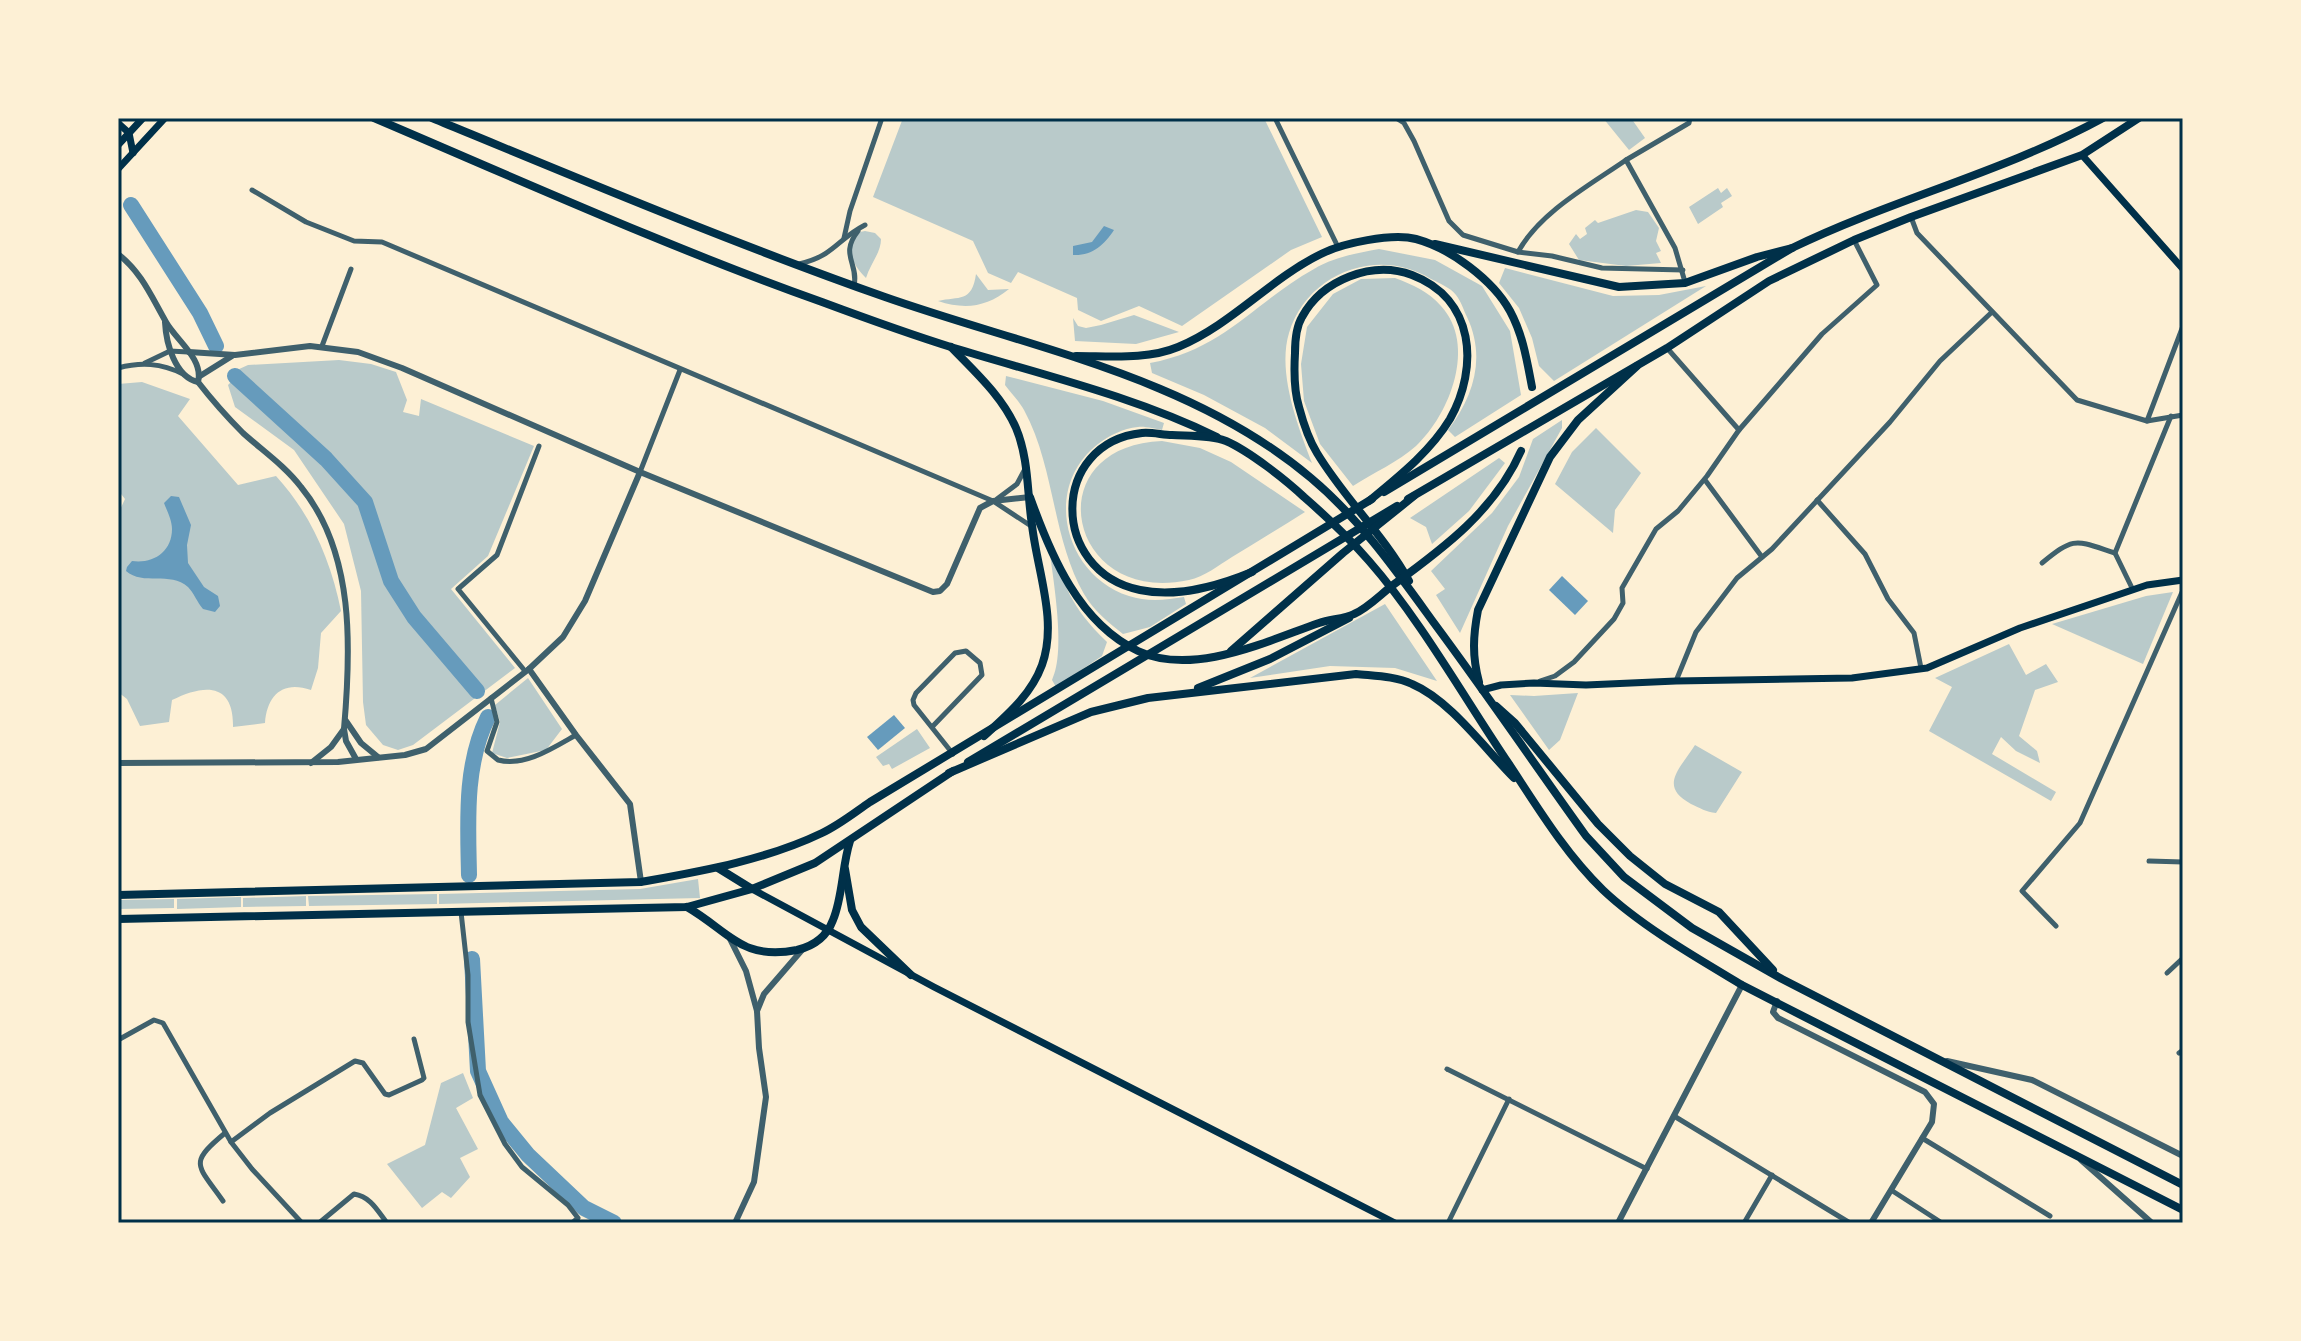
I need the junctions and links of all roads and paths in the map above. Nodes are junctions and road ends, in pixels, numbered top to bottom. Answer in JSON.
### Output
{"nodes":[{"id":1,"x":143,"y":118,"type":"edge"},
{"id":2,"x":165,"y":118,"type":"edge"},
{"id":3,"x":374,"y":118,"type":"edge"},
{"id":4,"x":432,"y":118,"type":"edge"},
{"id":5,"x":882,"y":118,"type":"edge"},
{"id":6,"x":1275,"y":118,"type":"edge"},
{"id":7,"x":1396,"y":118,"type":"edge"},
{"id":8,"x":1413,"y":118,"type":"edge"},
{"id":9,"x":1690,"y":118,"type":"edge"},
{"id":10,"x":2103,"y":118,"type":"edge"},
{"id":11,"x":2139,"y":118,"type":"edge"},
{"id":12,"x":118,"y":123,"type":"edge"},
{"id":13,"x":1404,"y":123,"type":"junction"},
{"id":14,"x":129,"y":133,"type":"junction"},
{"id":15,"x":118,"y":145,"type":"edge"},
{"id":16,"x":133,"y":153,"type":"junction"},
{"id":17,"x":2082,"y":155,"type":"junction"},
{"id":18,"x":1626,"y":160,"type":"junction"},
{"id":19,"x":118,"y":169,"type":"edge"},
{"id":20,"x":252,"y":190,"type":"dead end"},
{"id":21,"x":1911,"y":217,"type":"junction"},
{"id":22,"x":844,"y":238,"type":"junction"},
{"id":23,"x":1415,"y":239,"type":"junction"},
{"id":24,"x":1854,"y":240,"type":"junction"},
{"id":25,"x":1338,"y":247,"type":"junction"},
{"id":26,"x":1792,"y":248,"type":"junction"},
{"id":27,"x":1518,"y":252,"type":"junction"},
{"id":28,"x":118,"y":254,"type":"edge"},
{"id":29,"x":794,"y":265,"type":"junction"},
{"id":30,"x":351,"y":269,"type":"dead end"},
{"id":31,"x":2183,"y":269,"type":"edge"},
{"id":32,"x":1683,"y":270,"type":"junction"},
{"id":33,"x":1685,"y":283,"type":"junction"},
{"id":34,"x":854,"y":286,"type":"junction"},
{"id":35,"x":1992,"y":312,"type":"junction"},
{"id":36,"x":165,"y":322,"type":"junction"},
{"id":37,"x":2183,"y":326,"type":"edge"},
{"id":38,"x":322,"y":346,"type":"junction"},
{"id":39,"x":950,"y":347,"type":"junction"},
{"id":40,"x":1667,"y":348,"type":"junction"},
{"id":41,"x":170,"y":351,"type":"junction"},
{"id":42,"x":189,"y":352,"type":"junction"},
{"id":43,"x":235,"y":355,"type":"junction"},
{"id":44,"x":1071,"y":356,"type":"junction"},
{"id":45,"x":144,"y":364,"type":"junction"},
{"id":46,"x":1637,"y":366,"type":"junction"},
{"id":47,"x":118,"y":368,"type":"edge"},
{"id":48,"x":680,"y":370,"type":"junction"},
{"id":49,"x":186,"y":375,"type":"junction"},
{"id":50,"x":199,"y":379,"type":"junction"},
{"id":51,"x":1532,"y":387,"type":"dead end"},
{"id":52,"x":2183,"y":415,"type":"edge"},
{"id":53,"x":2171,"y":416,"type":"junction"},
{"id":54,"x":2147,"y":421,"type":"junction"},
{"id":55,"x":1739,"y":430,"type":"junction"},
{"id":56,"x":1225,"y":441,"type":"junction"},
{"id":57,"x":539,"y":446,"type":"dead end"},
{"id":58,"x":1521,"y":451,"type":"dead end"},
{"id":59,"x":1026,"y":466,"type":"junction"},
{"id":60,"x":640,"y":472,"type":"junction"},
{"id":61,"x":1705,"y":480,"type":"junction"},
{"id":62,"x":1414,"y":496,"type":"junction"},
{"id":63,"x":1030,"y":497,"type":"junction"},
{"id":64,"x":1817,"y":500,"type":"junction"},
{"id":65,"x":993,"y":501,"type":"junction"},
{"id":66,"x":1369,"y":501,"type":"junction"},
{"id":67,"x":1032,"y":527,"type":"junction"},
{"id":68,"x":2115,"y":553,"type":"junction"},
{"id":69,"x":1762,"y":557,"type":"junction"},
{"id":70,"x":2042,"y":563,"type":"dead end"},
{"id":71,"x":1252,"y":572,"type":"junction"},
{"id":72,"x":2183,"y":580,"type":"edge"},
{"id":73,"x":2133,"y":590,"type":"junction"},
{"id":74,"x":2183,"y":590,"type":"edge"},
{"id":75,"x":1427,"y":613,"type":"junction"},
{"id":76,"x":1354,"y":614,"type":"junction"},
{"id":77,"x":1228,"y":655,"type":"junction"},
{"id":78,"x":1921,"y":668,"type":"junction"},
{"id":79,"x":527,"y":670,"type":"junction"},
{"id":80,"x":1676,"y":681,"type":"junction"},
{"id":81,"x":1534,"y":683,"type":"junction"},
{"id":82,"x":1482,"y":690,"type":"junction"},
{"id":83,"x":1190,"y":692,"type":"junction"},
{"id":84,"x":491,"y":698,"type":"junction"},
{"id":85,"x":1489,"y":701,"type":"junction"},
{"id":86,"x":345,"y":719,"type":"junction"},
{"id":87,"x":932,"y":727,"type":"junction"},
{"id":88,"x":344,"y":729,"type":"junction"},
{"id":89,"x":576,"y":735,"type":"junction"},
{"id":90,"x":984,"y":736,"type":"junction"},
{"id":91,"x":953,"y":754,"type":"junction"},
{"id":92,"x":378,"y":757,"type":"junction"},
{"id":93,"x":356,"y":759,"type":"junction"},
{"id":94,"x":118,"y":763,"type":"edge"},
{"id":95,"x":311,"y":763,"type":"junction"},
{"id":96,"x":949,"y":773,"type":"junction"},
{"id":97,"x":1529,"y":794,"type":"junction"},
{"id":98,"x":850,"y":841,"type":"junction"},
{"id":99,"x":2149,"y":861,"type":"dead end"},
{"id":100,"x":844,"y":862,"type":"junction"},
{"id":101,"x":2183,"y":862,"type":"edge"},
{"id":102,"x":718,"y":868,"type":"junction"},
{"id":103,"x":641,"y":882,"type":"junction"},
{"id":104,"x":752,"y":889,"type":"junction"},
{"id":105,"x":118,"y":895,"type":"edge"},
{"id":106,"x":687,"y":907,"type":"junction"},
{"id":107,"x":461,"y":912,"type":"junction"},
{"id":108,"x":118,"y":919,"type":"edge"},
{"id":109,"x":2056,"y":926,"type":"dead end"},
{"id":110,"x":828,"y":930,"type":"junction"},
{"id":111,"x":730,"y":939,"type":"junction"},
{"id":112,"x":803,"y":948,"type":"junction"},
{"id":113,"x":2183,"y":958,"type":"edge"},
{"id":114,"x":2167,"y":973,"type":"dead end"},
{"id":115,"x":911,"y":975,"type":"junction"},
{"id":116,"x":1782,"y":979,"type":"junction"},
{"id":117,"x":1742,"y":985,"type":"junction"},
{"id":118,"x":1777,"y":1001,"type":"junction"},
{"id":119,"x":757,"y":1011,"type":"junction"},
{"id":120,"x":414,"y":1039,"type":"dead end"},
{"id":121,"x":118,"y":1040,"type":"edge"},
{"id":122,"x":1933,"y":1058,"type":"junction"},
{"id":123,"x":1447,"y":1069,"type":"dead end"},
{"id":124,"x":1509,"y":1099,"type":"junction"},
{"id":125,"x":1674,"y":1116,"type":"junction"},
{"id":126,"x":225,"y":1133,"type":"junction"},
{"id":127,"x":1922,"y":1138,"type":"junction"},
{"id":128,"x":231,"y":1142,"type":"junction"},
{"id":129,"x":2072,"y":1153,"type":"junction"},
{"id":130,"x":2183,"y":1156,"type":"edge"},
{"id":131,"x":1647,"y":1169,"type":"junction"},
{"id":132,"x":1772,"y":1175,"type":"junction"},
{"id":133,"x":2183,"y":1185,"type":"edge"},
{"id":134,"x":1891,"y":1190,"type":"junction"},
{"id":135,"x":223,"y":1201,"type":"dead end"},
{"id":136,"x":2183,"y":1210,"type":"edge"},
{"id":137,"x":2050,"y":1216,"type":"dead end"},
{"id":138,"x":1391,"y":1222,"type":"edge"},
{"id":139,"x":302,"y":1223,"type":"edge"},
{"id":140,"x":319,"y":1223,"type":"edge"},
{"id":141,"x":387,"y":1223,"type":"edge"},
{"id":142,"x":572,"y":1223,"type":"edge"},
{"id":143,"x":735,"y":1223,"type":"edge"},
{"id":144,"x":1448,"y":1223,"type":"edge"},
{"id":145,"x":1618,"y":1223,"type":"edge"},
{"id":146,"x":1744,"y":1223,"type":"edge"},
{"id":147,"x":1850,"y":1223,"type":"edge"},
{"id":148,"x":1871,"y":1223,"type":"edge"},
{"id":149,"x":1942,"y":1223,"type":"edge"},
{"id":150,"x":2152,"y":1223,"type":"edge"}],
"edges":[{"from":1,"to":14,"type":"main road"},
{"from":2,"to":16,"type":"main road"},
{"from":3,"to":39,"type":"main road"},
{"from":4,"to":29,"type":"main road"},
{"from":5,"to":22,"type":"street"},
{"from":6,"to":25,"type":"street"},
{"from":7,"to":13,"type":"street"},
{"from":8,"to":13,"type":"street"},
{"from":9,"to":18,"type":"street"},
{"from":10,"to":26,"type":"main road"},
{"from":11,"to":17,"type":"main road"},
{"from":12,"to":14,"type":"main road"},
{"from":13,"to":27,"type":"street"},
{"from":14,"to":15,"type":"main road"},
{"from":14,"to":16,"type":"main road"},
{"from":16,"to":19,"type":"main road"},
{"from":17,"to":21,"type":"main road"},
{"from":17,"to":31,"type":"main road"},
{"from":18,"to":27,"type":"street"},
{"from":18,"to":32,"type":"street"},
{"from":20,"to":48,"type":"street"},
{"from":21,"to":24,"type":"main road"},
{"from":21,"to":35,"type":"street"},
{"from":22,"to":29,"type":"street"},
{"from":22,"to":34,"type":"street"},
{"from":23,"to":25,"type":"main road"},
{"from":23,"to":33,"type":"main road"},
{"from":23,"to":51,"type":"main road"},
{"from":24,"to":40,"type":"main road"},
{"from":24,"to":55,"type":"street"},
{"from":25,"to":44,"type":"main road"},
{"from":26,"to":33,"type":"main road"},
{"from":26,"to":66,"type":"main road"},
{"from":27,"to":32,"type":"street"},
{"from":28,"to":36,"type":"street"},
{"from":29,"to":34,"type":"main road"},
{"from":30,"to":38,"type":"street"},
{"from":32,"to":33,"type":"street"},
{"from":34,"to":44,"type":"main road"},
{"from":35,"to":54,"type":"street"},
{"from":35,"to":64,"type":"street"},
{"from":36,"to":41,"type":"street"},
{"from":36,"to":42,"type":"street"},
{"from":37,"to":54,"type":"street"},
{"from":38,"to":43,"type":"street"},
{"from":38,"to":60,"type":"street"},
{"from":39,"to":56,"type":"main road"},
{"from":39,"to":59,"type":"main road"},
{"from":40,"to":46,"type":"main road"},
{"from":40,"to":55,"type":"street"},
{"from":41,"to":42,"type":"street"},
{"from":41,"to":45,"type":"street"},
{"from":41,"to":49,"type":"street"},
{"from":42,"to":43,"type":"street"},
{"from":42,"to":50,"type":"street"},
{"from":43,"to":50,"type":"street"},
{"from":44,"to":75,"type":"main road"},
{"from":45,"to":47,"type":"street"},
{"from":45,"to":49,"type":"street"},
{"from":46,"to":62,"type":"main road"},
{"from":46,"to":82,"type":"main road"},
{"from":48,"to":60,"type":"street"},
{"from":48,"to":65,"type":"street"},
{"from":49,"to":50,"type":"street"},
{"from":50,"to":86,"type":"street"},
{"from":52,"to":53,"type":"street"},
{"from":53,"to":54,"type":"street"},
{"from":53,"to":68,"type":"street"},
{"from":55,"to":61,"type":"street"},
{"from":56,"to":71,"type":"main road"},
{"from":56,"to":97,"type":"main road"},
{"from":57,"to":79,"type":"street"},
{"from":58,"to":76,"type":"main road"},
{"from":59,"to":63,"type":"main road"},
{"from":59,"to":65,"type":"street"},
{"from":60,"to":65,"type":"street"},
{"from":60,"to":79,"type":"street"},
{"from":61,"to":69,"type":"street"},
{"from":61,"to":81,"type":"street"},
{"from":62,"to":77,"type":"main road"},
{"from":62,"to":96,"type":"main road"},
{"from":63,"to":65,"type":"street"},
{"from":63,"to":67,"type":"main road"},
{"from":63,"to":77,"type":"main road"},
{"from":64,"to":69,"type":"street"},
{"from":64,"to":78,"type":"street"},
{"from":65,"to":67,"type":"street"},
{"from":66,"to":71,"type":"main road"},
{"from":66,"to":75,"type":"main road"},
{"from":67,"to":90,"type":"main road"},
{"from":68,"to":70,"type":"street"},
{"from":68,"to":73,"type":"street"},
{"from":69,"to":80,"type":"street"},
{"from":71,"to":90,"type":"main road"},
{"from":72,"to":73,"type":"main road"},
{"from":73,"to":78,"type":"main road"},
{"from":74,"to":109,"type":"street"},
{"from":75,"to":82,"type":"main road"},
{"from":76,"to":77,"type":"main road"},
{"from":76,"to":83,"type":"main road"},
{"from":78,"to":80,"type":"main road"},
{"from":79,"to":84,"type":"street"},
{"from":79,"to":89,"type":"street"},
{"from":80,"to":81,"type":"main road"},
{"from":81,"to":82,"type":"main road"},
{"from":82,"to":85,"type":"main road"},
{"from":83,"to":96,"type":"main road"},
{"from":83,"to":97,"type":"main road"},
{"from":84,"to":89,"type":"street"},
{"from":84,"to":92,"type":"street"},
{"from":85,"to":116,"type":"main road"},
{"from":85,"to":116,"type":"main road"},
{"from":86,"to":88,"type":"street"},
{"from":86,"to":92,"type":"street"},
{"from":87,"to":87,"type":"street"},
{"from":87,"to":91,"type":"street"},
{"from":88,"to":93,"type":"street"},
{"from":88,"to":95,"type":"street"},
{"from":89,"to":103,"type":"street"},
{"from":90,"to":91,"type":"main road"},
{"from":91,"to":102,"type":"main road"},
{"from":92,"to":93,"type":"street"},
{"from":93,"to":95,"type":"street"},
{"from":94,"to":95,"type":"street"},
{"from":96,"to":98,"type":"main road"},
{"from":97,"to":117,"type":"main road"},
{"from":98,"to":100,"type":"main road"},
{"from":98,"to":104,"type":"main road"},
{"from":99,"to":101,"type":"street"},
{"from":100,"to":110,"type":"main road"},
{"from":100,"to":115,"type":"main road"},
{"from":102,"to":103,"type":"main road"},
{"from":102,"to":104,"type":"main road"},
{"from":103,"to":105,"type":"main road"},
{"from":104,"to":106,"type":"main road"},
{"from":104,"to":110,"type":"main road"},
{"from":106,"to":107,"type":"main road"},
{"from":106,"to":111,"type":"main road"},
{"from":107,"to":108,"type":"main road"},
{"from":107,"to":142,"type":"street"},
{"from":110,"to":112,"type":"main road"},
{"from":110,"to":115,"type":"main road"},
{"from":111,"to":112,"type":"main road"},
{"from":111,"to":119,"type":"street"},
{"from":112,"to":119,"type":"street"},
{"from":113,"to":114,"type":"street"},
{"from":115,"to":138,"type":"main road"},
{"from":116,"to":122,"type":"main road"},
{"from":117,"to":118,"type":"main road"},
{"from":117,"to":125,"type":"street"},
{"from":118,"to":127,"type":"street"},
{"from":118,"to":129,"type":"main road"},
{"from":119,"to":143,"type":"street"},
{"from":120,"to":128,"type":"street"},
{"from":121,"to":126,"type":"street"},
{"from":122,"to":130,"type":"street"},
{"from":122,"to":133,"type":"main road"},
{"from":123,"to":124,"type":"street"},
{"from":124,"to":131,"type":"street"},
{"from":124,"to":144,"type":"street"},
{"from":125,"to":131,"type":"street"},
{"from":125,"to":132,"type":"street"},
{"from":126,"to":128,"type":"street"},
{"from":126,"to":135,"type":"street"},
{"from":127,"to":134,"type":"street"},
{"from":127,"to":137,"type":"street"},
{"from":128,"to":139,"type":"street"},
{"from":129,"to":136,"type":"main road"},
{"from":129,"to":150,"type":"street"},
{"from":131,"to":145,"type":"street"},
{"from":132,"to":146,"type":"street"},
{"from":132,"to":147,"type":"street"},
{"from":134,"to":148,"type":"street"},
{"from":134,"to":149,"type":"street"},
{"from":140,"to":141,"type":"street"}]}
